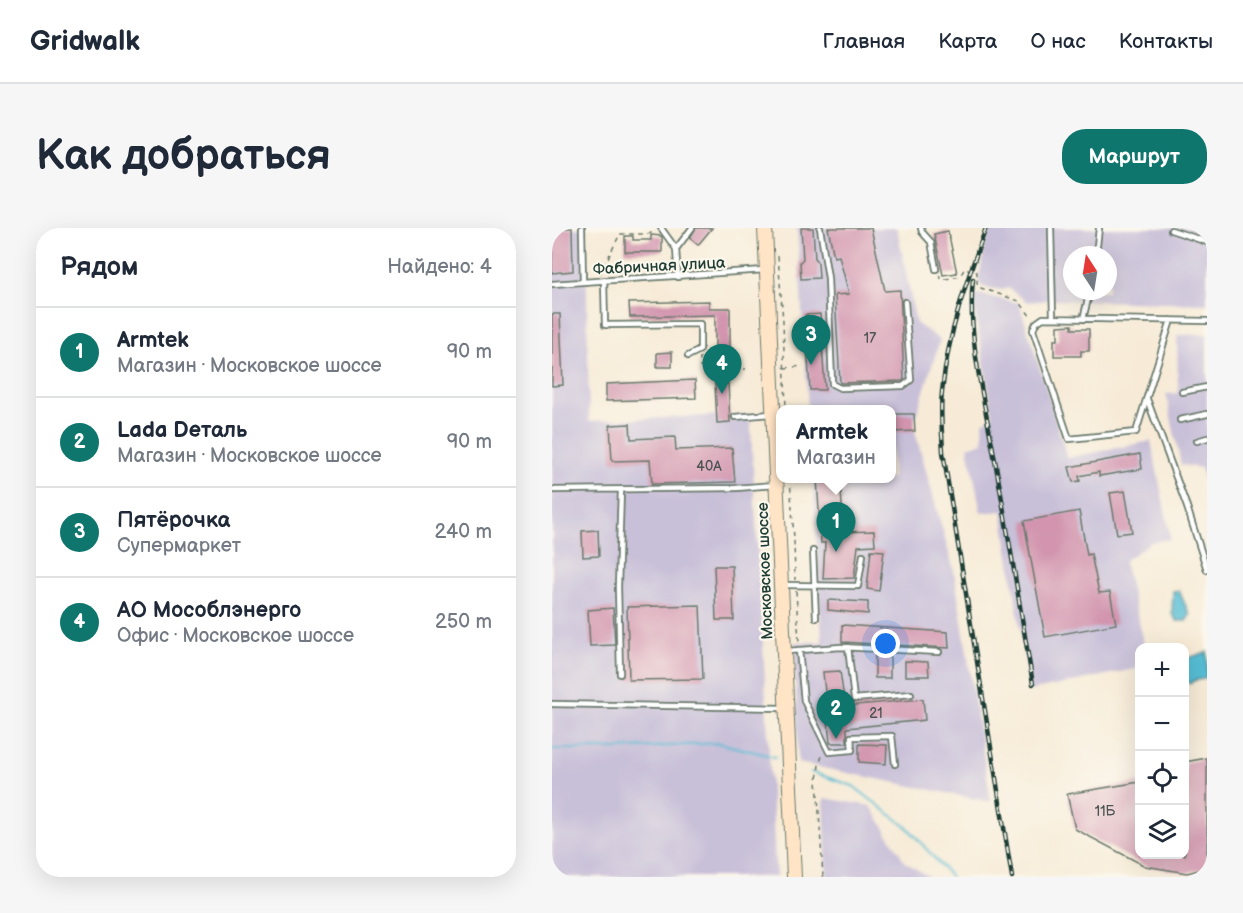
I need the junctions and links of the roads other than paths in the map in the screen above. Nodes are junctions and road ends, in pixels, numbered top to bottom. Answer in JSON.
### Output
{"nodes":[{"id":1,"x":582,"y":228,"type":"edge"},
{"id":2,"x":692,"y":228,"type":"edge"},
{"id":3,"x":765,"y":228,"type":"edge"},
{"id":4,"x":820,"y":228,"type":"edge"},
{"id":5,"x":921,"y":228,"type":"edge"},
{"id":6,"x":1051,"y":228,"type":"edge"},
{"id":7,"x":1099,"y":228,"type":"edge"},
{"id":8,"x":662,"y":229,"type":"edge"},
{"id":9,"x":1171,"y":230,"type":"dead end"},
{"id":10,"x":1207,"y":242,"type":"edge"},
{"id":11,"x":1097,"y":246,"type":"edge"},
{"id":12,"x":676,"y":249,"type":"junction"},
{"id":13,"x":936,"y":269,"type":"road end"},
{"id":14,"x":767,"y":270,"type":"junction"},
{"id":15,"x":678,"y":277,"type":"junction"},
{"id":16,"x":604,"y":280,"type":"junction"},
{"id":17,"x":583,"y":282,"type":"junction"},
{"id":18,"x":552,"y":284,"type":"edge"},
{"id":19,"x":1088,"y":300,"type":"edge"},
{"id":20,"x":905,"y":302,"type":"dead end"},
{"id":21,"x":1053,"y":318,"type":"junction"},
{"id":22,"x":1083,"y":319,"type":"junction"},
{"id":23,"x":1171,"y":321,"type":"junction"},
{"id":24,"x":1207,"y":321,"type":"edge"},
{"id":25,"x":688,"y":356,"type":"dead end"},
{"id":26,"x":1207,"y":387,"type":"edge"},
{"id":27,"x":1182,"y":392,"type":"dead end"},
{"id":28,"x":1147,"y":399,"type":"junction"},
{"id":29,"x":779,"y":405,"type":"edge"},
{"id":30,"x":776,"y":412,"type":"edge"},
{"id":31,"x":1207,"y":414,"type":"edge"},
{"id":32,"x":735,"y":417,"type":"dead end"},
{"id":33,"x":1180,"y":420,"type":"dead end"},
{"id":34,"x":1207,"y":438,"type":"edge"},
{"id":35,"x":1197,"y":441,"type":"dead end"},
{"id":36,"x":776,"y":482,"type":"edge"},
{"id":37,"x":784,"y":483,"type":"edge"},
{"id":38,"x":552,"y":490,"type":"edge"},
{"id":39,"x":621,"y":490,"type":"junction"},
{"id":40,"x":813,"y":550,"type":"dead end"},
{"id":41,"x":863,"y":555,"type":"dead end"},
{"id":42,"x":1207,"y":570,"type":"edge"},
{"id":43,"x":788,"y":585,"type":"junction"},
{"id":44,"x":814,"y":586,"type":"junction"},
{"id":45,"x":816,"y":618,"type":"dead end"},
{"id":46,"x":848,"y":647,"type":"junction"},
{"id":47,"x":799,"y":650,"type":"junction"},
{"id":48,"x":784,"y":651,"type":"junction"},
{"id":49,"x":939,"y":652,"type":"dead end"},
{"id":50,"x":620,"y":674,"type":"dead end"},
{"id":51,"x":911,"y":694,"type":"dead end"},
{"id":52,"x":552,"y":704,"type":"edge"},
{"id":53,"x":787,"y":708,"type":"junction"},
{"id":54,"x":895,"y":764,"type":"dead end"},
{"id":55,"x":794,"y":877,"type":"edge"}],
"edges":[{"from":1,"to":17,"type":"lane"},
{"from":2,"to":12,"type":"lane"},
{"from":3,"to":14,"type":"main road","name":"Московское шоссе"},
{"from":4,"to":20,"type":"lane"},
{"from":5,"to":13,"type":"lane"},
{"from":6,"to":21,"type":"lane"},
{"from":7,"to":11,"type":"lane"},
{"from":8,"to":12,"type":"lane"},
{"from":9,"to":10,"type":"lane"},
{"from":12,"to":15,"type":"lane"},
{"from":14,"to":15,"type":"lane","name":"Фабричная улица"},
{"from":14,"to":29,"type":"main road","name":"Московское шоссе"},
{"from":15,"to":16,"type":"lane","name":"Фабричная улица"},
{"from":16,"to":17,"type":"lane","name":"Фабричная улица"},
{"from":16,"to":25,"type":"lane"},
{"from":17,"to":18,"type":"lane","name":"Фабричная улица"},
{"from":19,"to":22,"type":"lane"},
{"from":21,"to":22,"type":"lane"},
{"from":21,"to":28,"type":"lane"},
{"from":22,"to":23,"type":"lane"},
{"from":23,"to":24,"type":"lane"},
{"from":23,"to":28,"type":"lane"},
{"from":26,"to":27,"type":"lane"},
{"from":28,"to":42,"type":"lane"},
{"from":30,"to":32,"type":"lane"},
{"from":31,"to":33,"type":"lane"},
{"from":34,"to":35,"type":"lane"},
{"from":36,"to":39,"type":"lane"},
{"from":37,"to":43,"type":"main road","name":"Московское шоссе"},
{"from":38,"to":39,"type":"lane"},
{"from":39,"to":50,"type":"lane"},
{"from":40,"to":44,"type":"lane"},
{"from":41,"to":44,"type":"lane"},
{"from":43,"to":44,"type":"lane"},
{"from":43,"to":48,"type":"main road","name":"Московское шоссе"},
{"from":44,"to":45,"type":"lane"},
{"from":46,"to":47,"type":"lane"},
{"from":46,"to":49,"type":"lane"},
{"from":46,"to":51,"type":"lane"},
{"from":47,"to":48,"type":"lane"},
{"from":47,"to":54,"type":"lane"},
{"from":48,"to":53,"type":"main road","name":"Московское шоссе"},
{"from":52,"to":53,"type":"lane"},
{"from":53,"to":55,"type":"main road","name":"Московское шоссе"}]}
